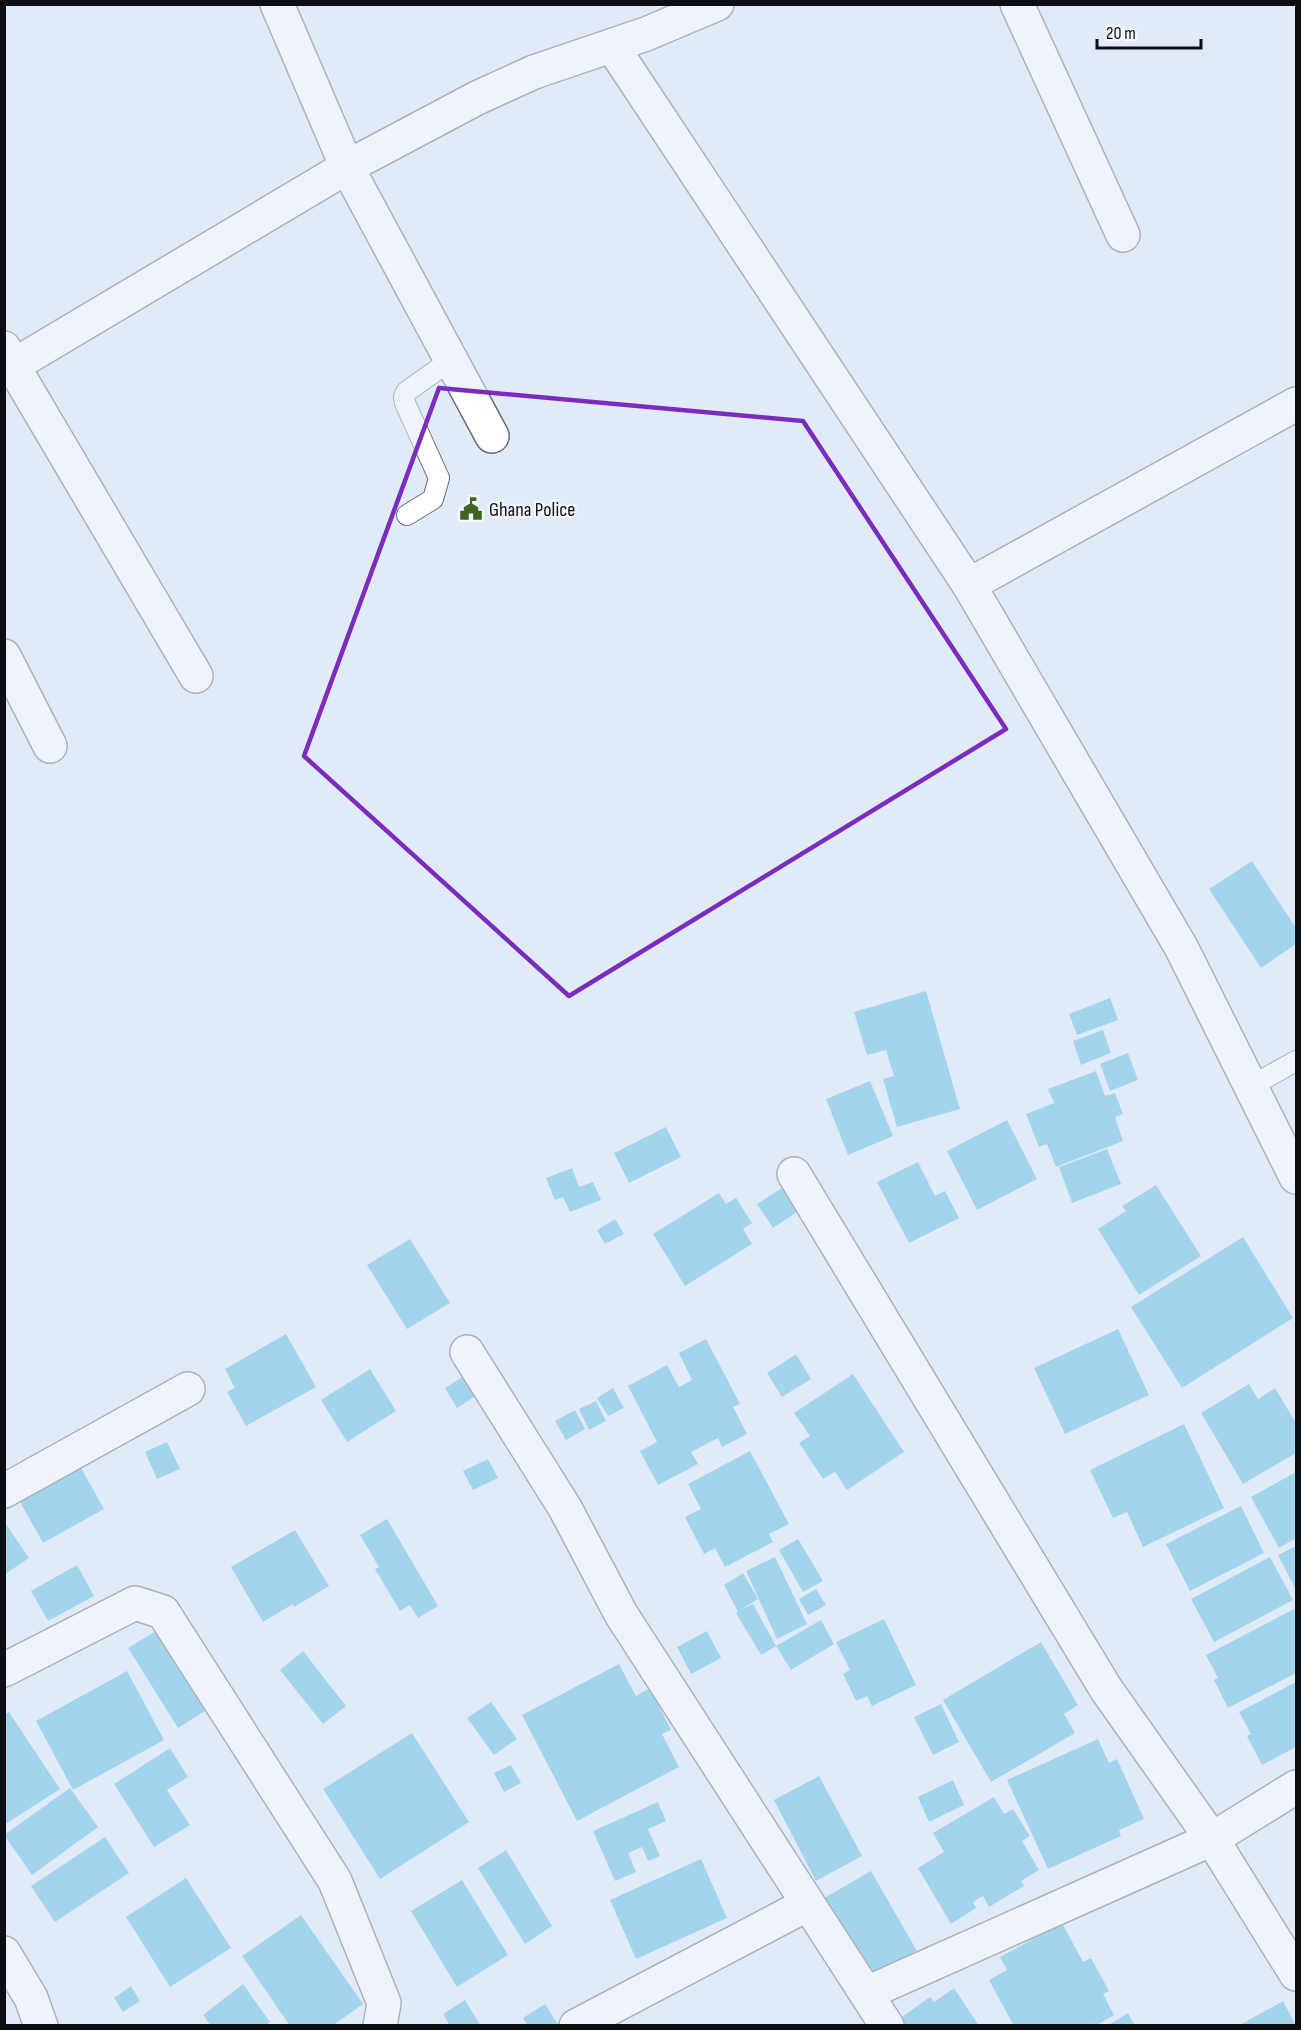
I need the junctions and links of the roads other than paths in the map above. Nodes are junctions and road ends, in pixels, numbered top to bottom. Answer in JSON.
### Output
{"nodes":[{"id":1,"x":277,"y":4,"type":"edge"},
{"id":2,"x":717,"y":4,"type":"edge"},
{"id":3,"x":1017,"y":4,"type":"edge"},
{"id":4,"x":612,"y":46,"type":"junction"},
{"id":5,"x":347,"y":167,"type":"junction"},
{"id":6,"x":1123,"y":235,"type":"dead end"},
{"id":7,"x":451,"y":360,"type":"junction"},
{"id":8,"x":7,"y":362,"type":"edge"},
{"id":9,"x":1296,"y":404,"type":"edge"},
{"id":10,"x":492,"y":436,"type":"dead end"},
{"id":11,"x":407,"y":515,"type":"dead end"},
{"id":12,"x":969,"y":585,"type":"junction"},
{"id":13,"x":4,"y":656,"type":"edge"},
{"id":14,"x":196,"y":676,"type":"dead end"},
{"id":15,"x":50,"y":746,"type":"dead end"},
{"id":16,"x":1296,"y":1061,"type":"edge"},
{"id":17,"x":1251,"y":1086,"type":"junction"},
{"id":18,"x":794,"y":1174,"type":"dead end"},
{"id":19,"x":1296,"y":1177,"type":"edge"},
{"id":20,"x":467,"y":1352,"type":"dead end"},
{"id":21,"x":188,"y":1389,"type":"dead end"},
{"id":22,"x":4,"y":1491,"type":"edge"},
{"id":23,"x":4,"y":1670,"type":"edge"},
{"id":24,"x":1296,"y":1787,"type":"edge"},
{"id":25,"x":1212,"y":1839,"type":"junction"},
{"id":26,"x":808,"y":1904,"type":"junction"},
{"id":27,"x":4,"y":1953,"type":"edge"},
{"id":28,"x":1296,"y":1974,"type":"edge"},
{"id":29,"x":867,"y":1993,"type":"junction"},
{"id":30,"x":41,"y":2025,"type":"edge"},
{"id":31,"x":380,"y":2025,"type":"edge"},
{"id":32,"x":576,"y":2025,"type":"edge"},
{"id":33,"x":887,"y":2025,"type":"edge"}],
"edges":[{"from":1,"to":5,"type":"street"},
{"from":2,"to":4,"type":"street"},
{"from":3,"to":6,"type":"street"},
{"from":4,"to":5,"type":"street"},
{"from":4,"to":12,"type":"street"},
{"from":5,"to":7,"type":"street"},
{"from":5,"to":8,"type":"street"},
{"from":7,"to":10,"type":"street"},
{"from":7,"to":11,"type":"lane"},
{"from":8,"to":14,"type":"street"},
{"from":9,"to":12,"type":"street"},
{"from":12,"to":17,"type":"street"},
{"from":13,"to":15,"type":"street"},
{"from":16,"to":17,"type":"lane"},
{"from":17,"to":19,"type":"street"},
{"from":18,"to":25,"type":"street"},
{"from":20,"to":26,"type":"street"},
{"from":21,"to":22,"type":"street"},
{"from":23,"to":31,"type":"street"},
{"from":24,"to":25,"type":"street"},
{"from":25,"to":28,"type":"street"},
{"from":25,"to":29,"type":"street"},
{"from":26,"to":29,"type":"street"},
{"from":26,"to":32,"type":"street"},
{"from":27,"to":30,"type":"street"},
{"from":29,"to":33,"type":"street"}]}
